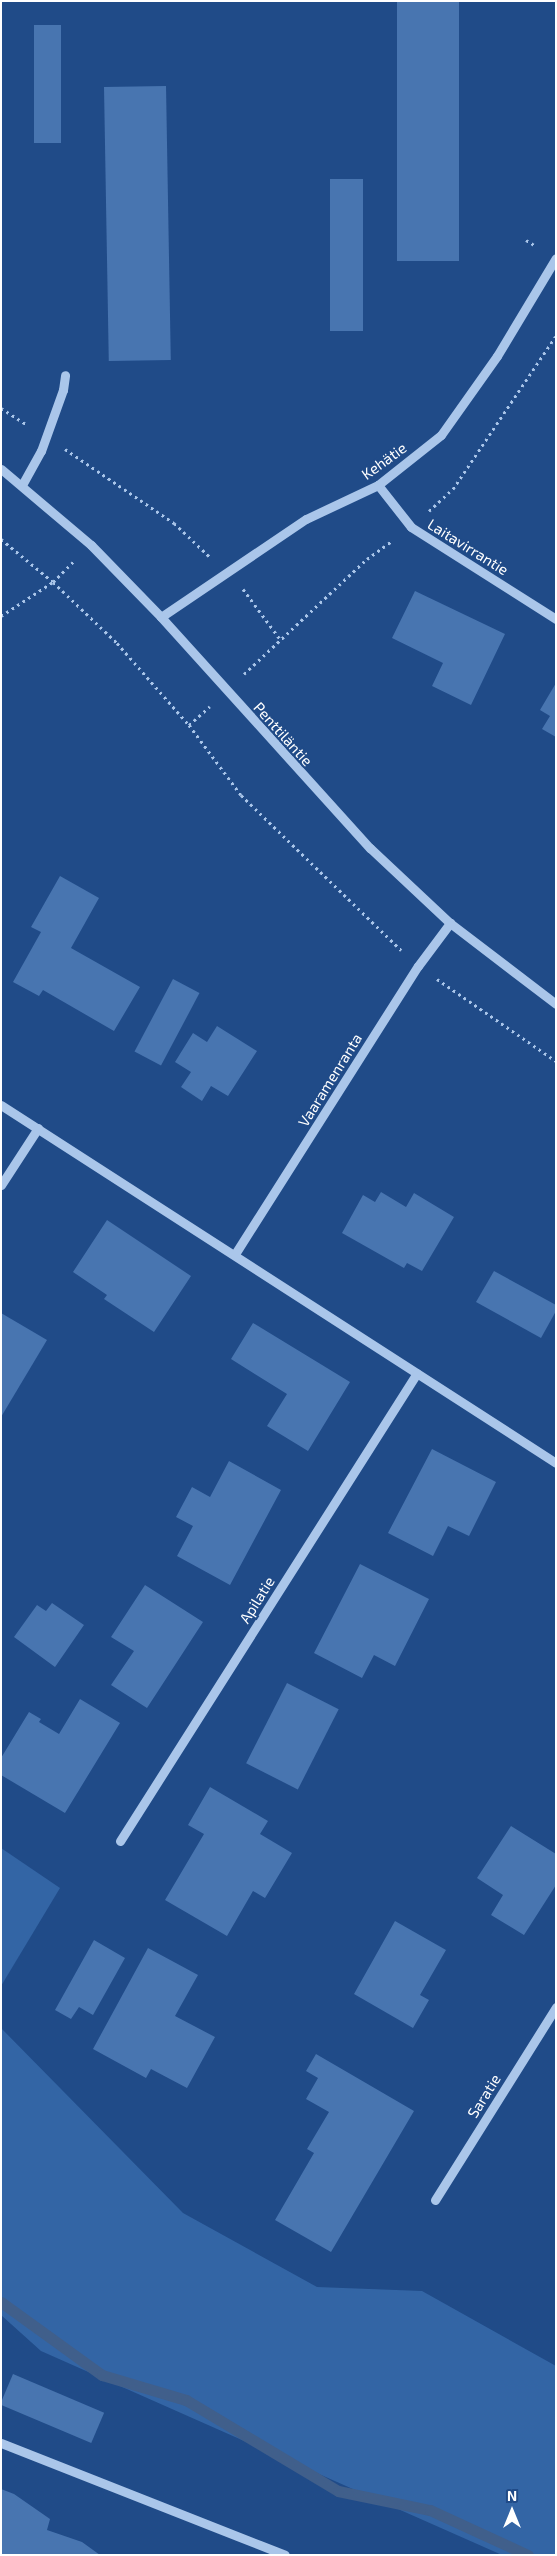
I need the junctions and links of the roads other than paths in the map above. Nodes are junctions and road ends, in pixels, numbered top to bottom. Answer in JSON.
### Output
{"nodes":[{"id":1,"x":556,"y":258,"type":"edge"},
{"id":2,"x":65,"y":375,"type":"dead end"},
{"id":3,"x":1,"y":469,"type":"edge"},
{"id":4,"x":22,"y":485,"type":"junction"},
{"id":5,"x":378,"y":485,"type":"junction"},
{"id":6,"x":161,"y":618,"type":"junction"},
{"id":7,"x":556,"y":619,"type":"edge"},
{"id":8,"x":450,"y":923,"type":"junction"},
{"id":9,"x":556,"y":1004,"type":"edge"},
{"id":10,"x":1,"y":1105,"type":"edge"},
{"id":11,"x":38,"y":1128,"type":"junction"},
{"id":12,"x":1,"y":1185,"type":"edge"},
{"id":13,"x":235,"y":1254,"type":"junction"},
{"id":14,"x":417,"y":1372,"type":"junction"},
{"id":15,"x":556,"y":1462,"type":"edge"},
{"id":16,"x":120,"y":1842,"type":"dead end"},
{"id":17,"x":556,"y":2007,"type":"edge"},
{"id":18,"x":435,"y":2200,"type":"dead end"},
{"id":19,"x":1,"y":2443,"type":"edge"},
{"id":20,"x":285,"y":2555,"type":"edge"}],
"edges":[{"from":1,"to":5,"type":"street","name":"Kehätie"},
{"from":2,"to":4,"type":"street"},
{"from":3,"to":4,"type":"street","name":"Penttiläntie"},
{"from":4,"to":6,"type":"street","name":"Penttiläntie"},
{"from":5,"to":6,"type":"street","name":"Kehätie"},
{"from":5,"to":7,"type":"street","name":"Laitavirrantie"},
{"from":6,"to":8,"type":"street","name":"Penttiläntie"},
{"from":8,"to":9,"type":"street","name":"Penttiläntie"},
{"from":8,"to":13,"type":"street","name":"Vaaramenranta"},
{"from":10,"to":11,"type":"street"},
{"from":11,"to":12,"type":"street"},
{"from":11,"to":13,"type":"street"},
{"from":13,"to":14,"type":"street"},
{"from":14,"to":15,"type":"street"},
{"from":14,"to":16,"type":"street","name":"Apilatie"},
{"from":17,"to":18,"type":"street","name":"Saratie"},
{"from":19,"to":20,"type":"street"}]}
